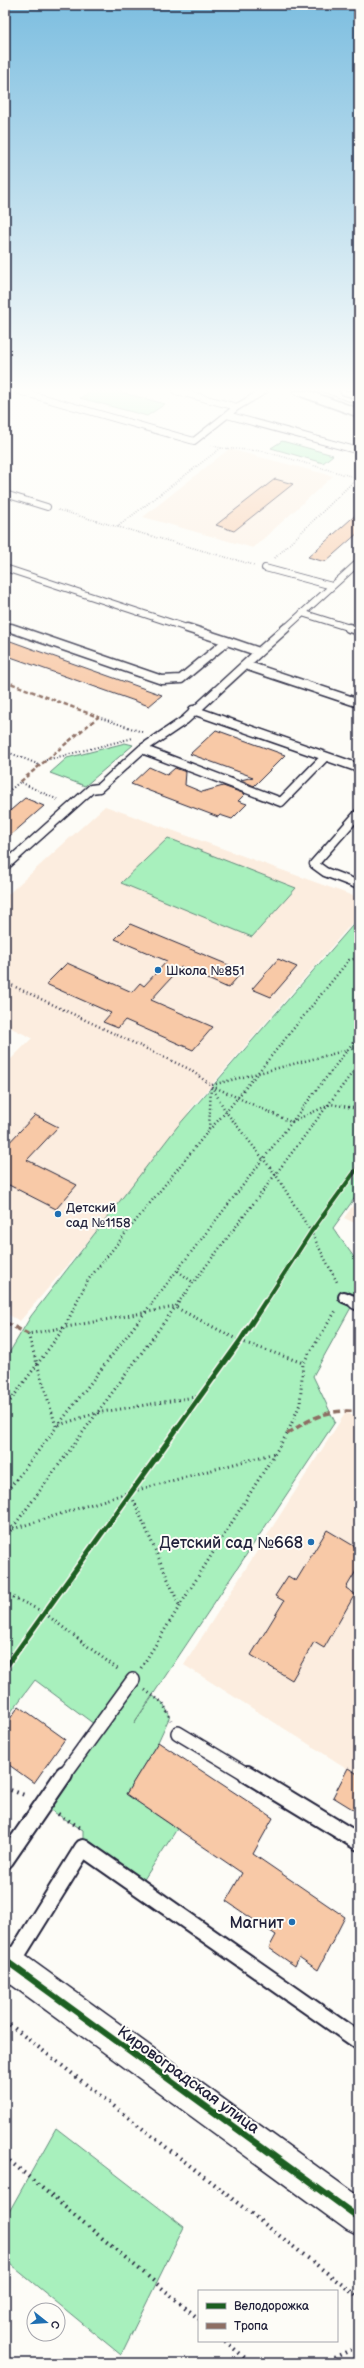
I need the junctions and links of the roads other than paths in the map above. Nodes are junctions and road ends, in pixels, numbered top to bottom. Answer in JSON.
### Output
{"nodes":[{"id":1,"x":29,"y":502,"type":"edge"},
{"id":2,"x":47,"y":507,"type":"road end"},
{"id":3,"x":359,"y":562,"type":"edge"},
{"id":4,"x":5,"y":568,"type":"edge"},
{"id":5,"x":265,"y":568,"type":"road end"},
{"id":6,"x":332,"y":586,"type":"junction"},
{"id":7,"x":302,"y":613,"type":"junction"},
{"id":8,"x":5,"y":626,"type":"edge"},
{"id":9,"x":359,"y":631,"type":"edge"},
{"id":10,"x":227,"y":641,"type":"junction"},
{"id":11,"x":259,"y":652,"type":"junction"},
{"id":12,"x":245,"y":665,"type":"junction"},
{"id":13,"x":359,"y":703,"type":"edge"},
{"id":14,"x":193,"y":710,"type":"junction"},
{"id":15,"x":142,"y":749,"type":"junction"},
{"id":16,"x":325,"y":757,"type":"junction"},
{"id":17,"x":359,"y":768,"type":"edge"},
{"id":18,"x":359,"y":813,"type":"edge"},
{"id":19,"x":5,"y":866,"type":"edge"},
{"id":20,"x":359,"y":885,"type":"edge"},
{"id":21,"x":344,"y":1297,"type":"road end"},
{"id":22,"x":359,"y":1304,"type":"edge"},
{"id":23,"x":133,"y":1680,"type":"road end"},
{"id":24,"x":178,"y":1733,"type":"road end"},
{"id":25,"x":359,"y":1842,"type":"edge"},
{"id":26,"x":5,"y":1860,"type":"edge"},
{"id":27,"x":8,"y":1962,"type":"edge"},
{"id":28,"x":359,"y":2041,"type":"edge"},
{"id":29,"x":359,"y":2218,"type":"edge"}],
"edges":[{"from":1,"to":2,"type":"lane"},
{"from":3,"to":6,"type":"lane"},
{"from":4,"to":10,"type":"lane"},
{"from":5,"to":6,"type":"lane"},
{"from":6,"to":7,"type":"lane"},
{"from":7,"to":9,"type":"lane"},
{"from":7,"to":11,"type":"lane"},
{"from":8,"to":10,"type":"lane"},
{"from":10,"to":11,"type":"lane"},
{"from":11,"to":12,"type":"lane"},
{"from":12,"to":13,"type":"lane"},
{"from":12,"to":14,"type":"lane"},
{"from":14,"to":15,"type":"lane"},
{"from":14,"to":16,"type":"lane"},
{"from":15,"to":16,"type":"lane"},
{"from":15,"to":19,"type":"lane"},
{"from":16,"to":17,"type":"lane"},
{"from":18,"to":20,"type":"lane"},
{"from":21,"to":22,"type":"lane"},
{"from":23,"to":26,"type":"lane"},
{"from":24,"to":25,"type":"lane"},
{"from":27,"to":28,"type":"lane"},
{"from":27,"to":29,"type":"street","name":"Кировоградская улица"}]}
